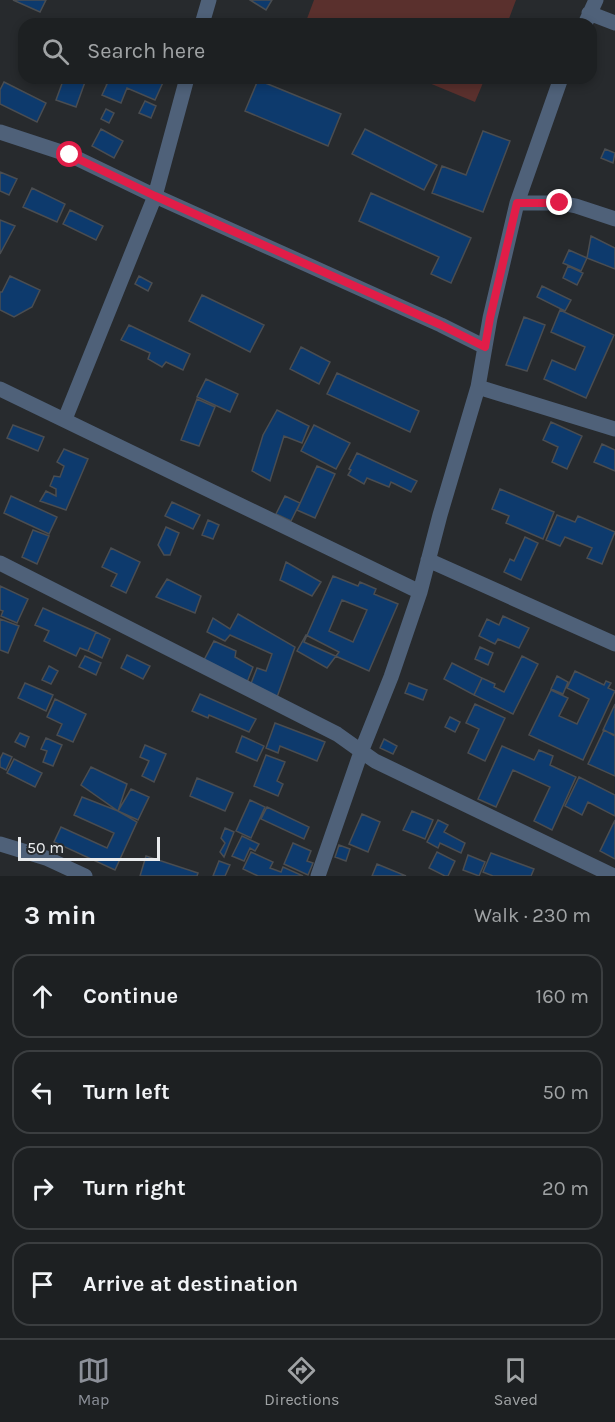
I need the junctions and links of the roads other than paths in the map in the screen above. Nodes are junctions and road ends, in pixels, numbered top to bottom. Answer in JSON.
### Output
{"nodes":[{"id":1,"x":209,"y":0,"type":"edge"},
{"id":2,"x":590,"y":12,"type":"edge"},
{"id":3,"x":204,"y":18,"type":"edge"},
{"id":4,"x":615,"y":23,"type":"edge"},
{"id":5,"x":185,"y":84,"type":"edge"},
{"id":6,"x":559,"y":84,"type":"edge"},
{"id":7,"x":0,"y":132,"type":"edge"},
{"id":8,"x":155,"y":196,"type":"junction"},
{"id":9,"x":517,"y":203,"type":"junction"},
{"id":10,"x":615,"y":219,"type":"edge"},
{"id":11,"x":485,"y":347,"type":"junction"},
{"id":12,"x":478,"y":387,"type":"junction"},
{"id":13,"x":0,"y":389,"type":"edge"},
{"id":14,"x":65,"y":420,"type":"junction"},
{"id":15,"x":615,"y":429,"type":"edge"},
{"id":16,"x":428,"y":560,"type":"junction"},
{"id":17,"x":0,"y":563,"type":"edge"},
{"id":18,"x":420,"y":592,"type":"junction"},
{"id":19,"x":615,"y":644,"type":"edge"},
{"id":20,"x":362,"y":752,"type":"junction"},
{"id":21,"x":0,"y":844,"type":"edge"},
{"id":22,"x":85,"y":876,"type":"edge"},
{"id":23,"x":318,"y":876,"type":"edge"},
{"id":24,"x":614,"y":876,"type":"edge"}],
"edges":[{"from":1,"to":3,"type":"street"},
{"from":2,"to":4,"type":"street"},
{"from":5,"to":8,"type":"street"},
{"from":6,"to":9,"type":"street"},
{"from":7,"to":8,"type":"street"},
{"from":8,"to":11,"type":"street"},
{"from":8,"to":14,"type":"street"},
{"from":9,"to":10,"type":"street"},
{"from":9,"to":11,"type":"street"},
{"from":11,"to":12,"type":"street"},
{"from":12,"to":15,"type":"street"},
{"from":12,"to":16,"type":"street"},
{"from":13,"to":14,"type":"street"},
{"from":14,"to":18,"type":"street"},
{"from":16,"to":18,"type":"street"},
{"from":16,"to":19,"type":"street"},
{"from":17,"to":20,"type":"street"},
{"from":18,"to":20,"type":"street"},
{"from":20,"to":23,"type":"street"},
{"from":20,"to":24,"type":"street"},
{"from":21,"to":22,"type":"street"}]}
